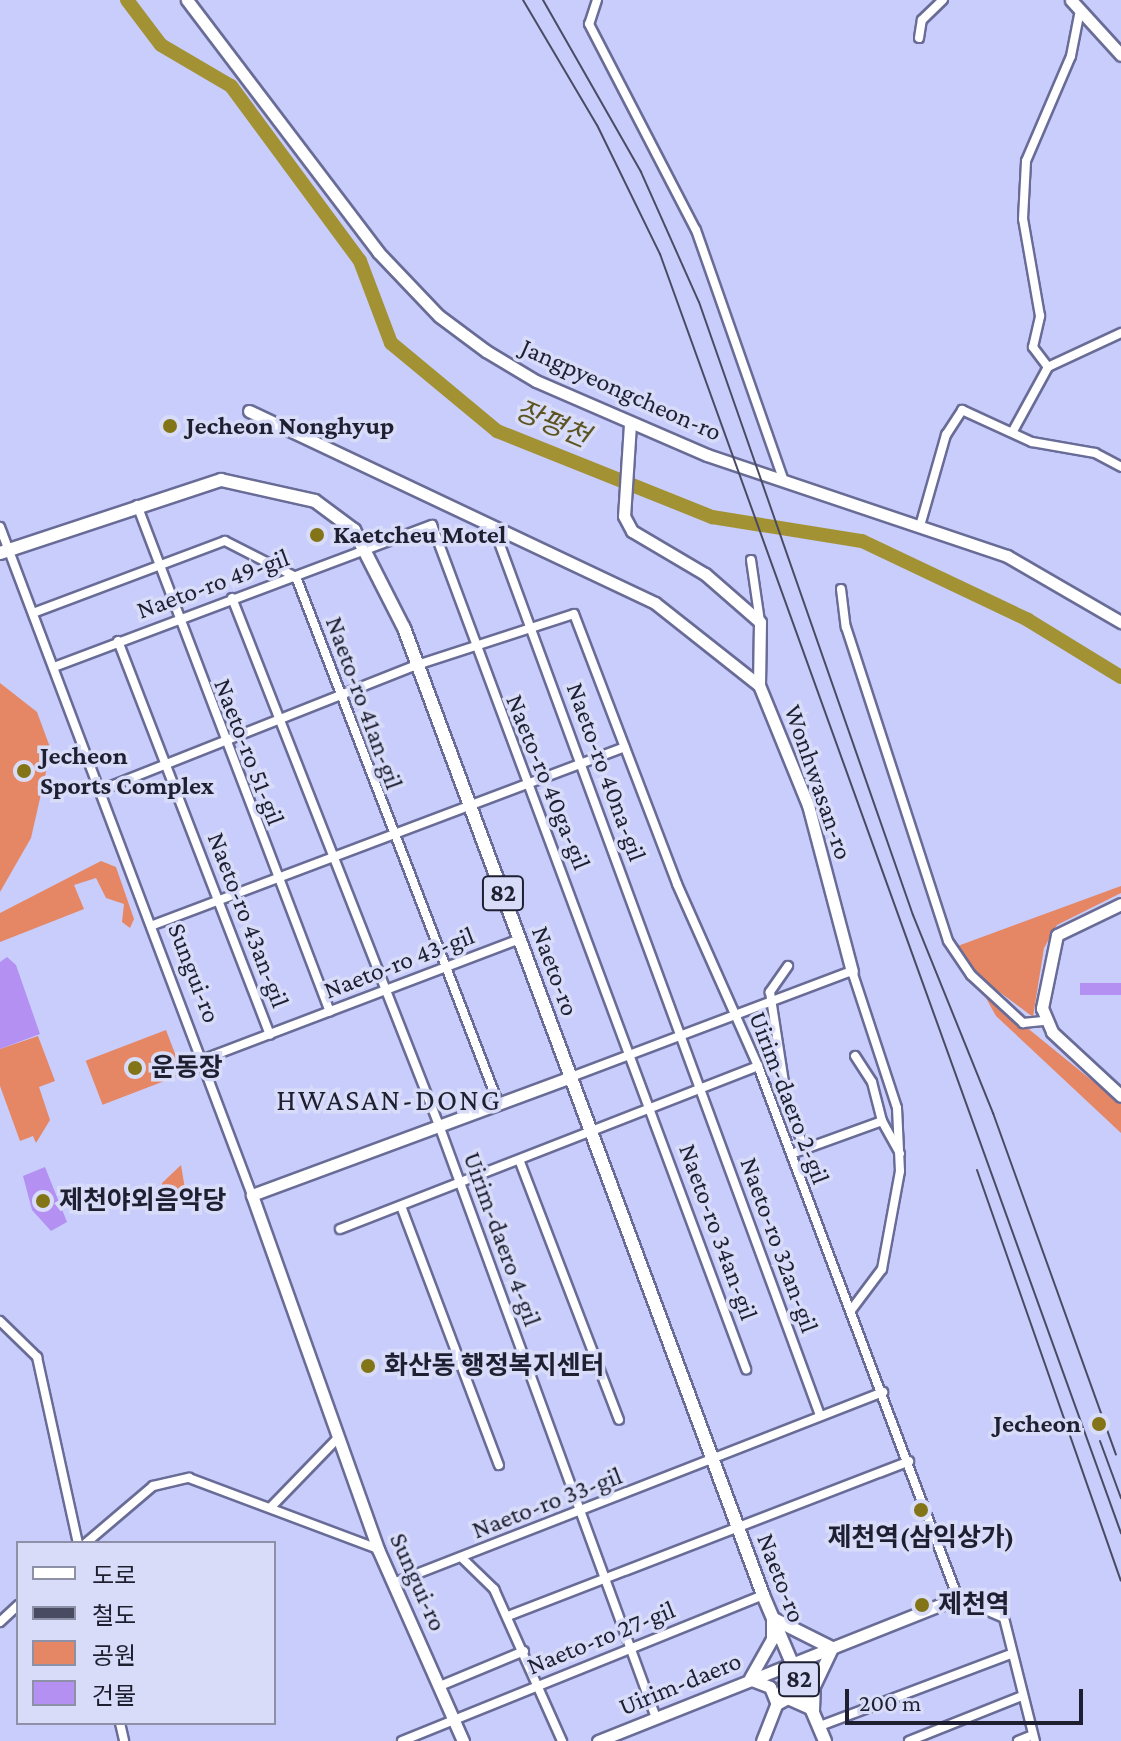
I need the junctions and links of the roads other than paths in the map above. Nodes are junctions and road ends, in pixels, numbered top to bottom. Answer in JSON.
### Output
{"nodes":[{"id":1,"x":187,"y":0,"type":"edge"},
{"id":2,"x":597,"y":0,"type":"edge"},
{"id":3,"x":943,"y":0,"type":"edge"},
{"id":4,"x":1071,"y":0,"type":"edge"},
{"id":5,"x":1080,"y":10,"type":"junction"},
{"id":6,"x":919,"y":38,"type":"dead end"},
{"id":7,"x":1121,"y":55,"type":"edge"},
{"id":8,"x":1121,"y":333,"type":"edge"},
{"id":9,"x":1048,"y":367,"type":"junction"},
{"id":10,"x":249,"y":411,"type":"dead end"},
{"id":11,"x":630,"y":430,"type":"junction"},
{"id":12,"x":1013,"y":431,"type":"junction"},
{"id":13,"x":1121,"y":467,"type":"edge"},
{"id":14,"x":784,"y":481,"type":"junction"},
{"id":15,"x":136,"y":504,"type":"junction"},
{"id":16,"x":432,"y":525,"type":"joint"},
{"id":17,"x":493,"y":526,"type":"junction"},
{"id":18,"x":920,"y":526,"type":"junction"},
{"id":19,"x":0,"y":527,"type":"edge"},
{"id":20,"x":365,"y":545,"type":"junction"},
{"id":21,"x":5,"y":551,"type":"edge"},
{"id":22,"x":751,"y":560,"type":"dead end"},
{"id":23,"x":159,"y":565,"type":"junction"},
{"id":24,"x":296,"y":577,"type":"junction"},
{"id":25,"x":841,"y":589,"type":"dead end"},
{"id":26,"x":232,"y":598,"type":"junction"},
{"id":27,"x":33,"y":613,"type":"junction"},
{"id":28,"x":176,"y":617,"type":"junction"},
{"id":29,"x":760,"y":622,"type":"junction"},
{"id":30,"x":1121,"y":622,"type":"edge"},
{"id":31,"x":532,"y":630,"type":"junction"},
{"id":32,"x":118,"y":641,"type":"junction"},
{"id":33,"x":472,"y":647,"type":"junction"},
{"id":34,"x":417,"y":665,"type":"junction"},
{"id":35,"x":54,"y":667,"type":"junction"},
{"id":36,"x":759,"y":685,"type":"junction"},
{"id":37,"x":341,"y":695,"type":"junction"},
{"id":38,"x":281,"y":719,"type":"junction"},
{"id":39,"x":224,"y":742,"type":"junction"},
{"id":40,"x":625,"y":747,"type":"junction"},
{"id":41,"x":581,"y":763,"type":"junction"},
{"id":42,"x":166,"y":764,"type":"junction"},
{"id":43,"x":528,"y":781,"type":"junction"},
{"id":44,"x":101,"y":790,"type":"junction"},
{"id":45,"x":468,"y":801,"type":"junction"},
{"id":46,"x":391,"y":831,"type":"junction"},
{"id":47,"x":333,"y":853,"type":"junction"},
{"id":48,"x":275,"y":877,"type":"junction"},
{"id":49,"x":219,"y":900,"type":"junction"},
{"id":50,"x":1121,"y":904,"type":"edge"},
{"id":51,"x":153,"y":925,"type":"junction"},
{"id":52,"x":520,"y":939,"type":"junction"},
{"id":53,"x":443,"y":966,"type":"junction"},
{"id":54,"x":788,"y":966,"type":"dead end"},
{"id":55,"x":852,"y":971,"type":"junction"},
{"id":56,"x":385,"y":989,"type":"junction"},
{"id":57,"x":770,"y":1000,"type":"junction"},
{"id":58,"x":330,"y":1012,"type":"junction"},
{"id":59,"x":736,"y":1012,"type":"junction"},
{"id":60,"x":1043,"y":1021,"type":"junction"},
{"id":61,"x":679,"y":1033,"type":"junction"},
{"id":62,"x":270,"y":1035,"type":"junction"},
{"id":63,"x":629,"y":1053,"type":"junction"},
{"id":64,"x":855,"y":1056,"type":"dead end"},
{"id":65,"x":204,"y":1059,"type":"junction"},
{"id":66,"x":758,"y":1066,"type":"junction"},
{"id":67,"x":571,"y":1077,"type":"junction"},
{"id":68,"x":700,"y":1089,"type":"junction"},
{"id":69,"x":1121,"y":1096,"type":"edge"},
{"id":70,"x":500,"y":1106,"type":"junction"},
{"id":71,"x":651,"y":1108,"type":"junction"},
{"id":72,"x":882,"y":1121,"type":"junction"},
{"id":73,"x":440,"y":1128,"type":"junction"},
{"id":74,"x":592,"y":1130,"type":"junction"},
{"id":75,"x":804,"y":1148,"type":"junction"},
{"id":76,"x":900,"y":1153,"type":"junction"},
{"id":77,"x":791,"y":1154,"type":"junction"},
{"id":78,"x":520,"y":1162,"type":"junction"},
{"id":79,"x":461,"y":1184,"type":"junction"},
{"id":80,"x":252,"y":1195,"type":"junction"},
{"id":81,"x":401,"y":1206,"type":"junction"},
{"id":82,"x":340,"y":1229,"type":"dead end"},
{"id":83,"x":852,"y":1309,"type":"junction"},
{"id":84,"x":0,"y":1321,"type":"edge"},
{"id":85,"x":746,"y":1369,"type":"dead end"},
{"id":86,"x":883,"y":1392,"type":"junction"},
{"id":87,"x":820,"y":1415,"type":"junction"},
{"id":88,"x":619,"y":1420,"type":"dead end"},
{"id":89,"x":337,"y":1439,"type":"junction"},
{"id":90,"x":712,"y":1458,"type":"junction"},
{"id":91,"x":909,"y":1461,"type":"junction"},
{"id":92,"x":499,"y":1465,"type":"dead end"},
{"id":93,"x":271,"y":1507,"type":"junction"},
{"id":94,"x":577,"y":1514,"type":"junction"},
{"id":95,"x":737,"y":1524,"type":"junction"},
{"id":96,"x":78,"y":1541,"type":"edge"},
{"id":97,"x":89,"y":1541,"type":"edge"},
{"id":98,"x":378,"y":1549,"type":"junction"},
{"id":99,"x":462,"y":1558,"type":"junction"},
{"id":100,"x":601,"y":1580,"type":"junction"},
{"id":101,"x":396,"y":1582,"type":"junction"},
{"id":102,"x":763,"y":1595,"type":"junction"},
{"id":103,"x":958,"y":1598,"type":"junction"},
{"id":104,"x":16,"y":1607,"type":"edge"},
{"id":105,"x":508,"y":1616,"type":"junction"},
{"id":106,"x":772,"y":1617,"type":"junction"},
{"id":107,"x":0,"y":1622,"type":"edge"},
{"id":108,"x":629,"y":1648,"type":"junction"},
{"id":109,"x":832,"y":1648,"type":"junction"},
{"id":110,"x":524,"y":1651,"type":"junction"},
{"id":111,"x":1011,"y":1654,"type":"junction"},
{"id":112,"x":792,"y":1664,"type":"junction"},
{"id":113,"x":749,"y":1680,"type":"junction"},
{"id":114,"x":540,"y":1684,"type":"junction"},
{"id":115,"x":440,"y":1686,"type":"junction"},
{"id":116,"x":1022,"y":1696,"type":"junction"},
{"id":117,"x":777,"y":1704,"type":"junction"},
{"id":118,"x":813,"y":1710,"type":"junction"},
{"id":119,"x":656,"y":1718,"type":"junction"},
{"id":120,"x":454,"y":1719,"type":"junction"},
{"id":121,"x":820,"y":1726,"type":"junction"},
{"id":122,"x":1034,"y":1738,"type":"edge"},
{"id":123,"x":402,"y":1741,"type":"edge"},
{"id":124,"x":463,"y":1741,"type":"edge"},
{"id":125,"x":562,"y":1741,"type":"edge"},
{"id":126,"x":598,"y":1741,"type":"edge"},
{"id":127,"x":762,"y":1741,"type":"edge"},
{"id":128,"x":825,"y":1741,"type":"edge"},
{"id":129,"x":909,"y":1741,"type":"edge"},
{"id":130,"x":1018,"y":1741,"type":"edge"}],
"edges":[{"from":1,"to":11,"type":"street","name":"Jangpyeongcheon-ro"},
{"from":2,"to":14,"type":"street"},
{"from":3,"to":6,"type":"street"},
{"from":4,"to":5,"type":"street"},
{"from":5,"to":7,"type":"street"},
{"from":5,"to":9,"type":"street"},
{"from":8,"to":9,"type":"street"},
{"from":9,"to":12,"type":"street"},
{"from":10,"to":17,"type":"street","name":"Wonhwasan-ro"},
{"from":11,"to":14,"type":"street","name":"Jangpyeongcheon-ro"},
{"from":11,"to":29,"type":"street"},
{"from":12,"to":13,"type":"street"},
{"from":12,"to":18,"type":"street"},
{"from":14,"to":18,"type":"street","name":"Jangpyeongcheon-ro"},
{"from":15,"to":20,"type":"main road","name":"Naeto-ro","number":"82"},
{"from":15,"to":21,"type":"main road","name":"Naeto-ro","number":"82"},
{"from":15,"to":23,"type":"street","name":"Naeto-ro 51-gil"},
{"from":16,"to":20,"type":"street","name":"Naeto-ro 49-gil"},
{"from":16,"to":33,"type":"street","name":"Naeto-ro 40ga-gil"},
{"from":17,"to":31,"type":"street","name":"Naeto-ro 40na-gil"},
{"from":17,"to":36,"type":"street","name":"Wonhwasan-ro"},
{"from":18,"to":30,"type":"street","name":"Jangpyeongcheon-ro"},
{"from":19,"to":21,"type":"street","name":"Sungui-ro"},
{"from":20,"to":24,"type":"street","name":"Naeto-ro 49-gil"},
{"from":20,"to":34,"type":"main road","name":"Naeto-ro","number":"82"},
{"from":21,"to":27,"type":"street","name":"Sungui-ro"},
{"from":22,"to":29,"type":"street"},
{"from":23,"to":24,"type":"street"},
{"from":23,"to":27,"type":"street"},
{"from":23,"to":28,"type":"street","name":"Naeto-ro 51-gil"},
{"from":24,"to":26,"type":"street","name":"Naeto-ro 49-gil"},
{"from":24,"to":37,"type":"street","name":"Naeto-ro 41an-gil"},
{"from":25,"to":60,"type":"street"},
{"from":26,"to":28,"type":"street","name":"Naeto-ro 49-gil"},
{"from":26,"to":38,"type":"street","name":"Uirim-daero 4-gil"},
{"from":27,"to":35,"type":"street","name":"Sungui-ro"},
{"from":28,"to":32,"type":"street","name":"Naeto-ro 49-gil"},
{"from":28,"to":39,"type":"street","name":"Naeto-ro 51-gil"},
{"from":29,"to":36,"type":"street"},
{"from":31,"to":33,"type":"street"},
{"from":31,"to":40,"type":"street","name":"Uirim-daero 2-gil"},
{"from":31,"to":41,"type":"street","name":"Naeto-ro 40na-gil"},
{"from":32,"to":35,"type":"street","name":"Naeto-ro 49-gil"},
{"from":32,"to":42,"type":"street","name":"Naeto-ro 43an-gil"},
{"from":33,"to":34,"type":"street"},
{"from":33,"to":43,"type":"street","name":"Naeto-ro 40ga-gil"},
{"from":34,"to":37,"type":"street"},
{"from":34,"to":45,"type":"main road","name":"Naeto-ro","number":"82"},
{"from":35,"to":44,"type":"street","name":"Sungui-ro"},
{"from":36,"to":55,"type":"street","name":"Wonhwasan-ro"},
{"from":37,"to":38,"type":"street"},
{"from":37,"to":46,"type":"street","name":"Naeto-ro 41an-gil"},
{"from":38,"to":39,"type":"street"},
{"from":38,"to":47,"type":"street","name":"Uirim-daero 4-gil"},
{"from":39,"to":42,"type":"street"},
{"from":39,"to":48,"type":"street","name":"Naeto-ro 51-gil"},
{"from":40,"to":41,"type":"street"},
{"from":40,"to":59,"type":"street","name":"Uirim-daero 2-gil"},
{"from":41,"to":43,"type":"street"},
{"from":41,"to":61,"type":"street","name":"Naeto-ro 40na-gil"},
{"from":42,"to":44,"type":"street"},
{"from":42,"to":49,"type":"street","name":"Naeto-ro 43an-gil"},
{"from":43,"to":45,"type":"street"},
{"from":43,"to":63,"type":"street","name":"Naeto-ro 40ga-gil"},
{"from":44,"to":51,"type":"street","name":"Sungui-ro"},
{"from":45,"to":46,"type":"street"},
{"from":45,"to":52,"type":"main road","name":"Naeto-ro","number":"82"},
{"from":46,"to":47,"type":"street"},
{"from":46,"to":53,"type":"street","name":"Naeto-ro 41an-gil"},
{"from":47,"to":48,"type":"street"},
{"from":47,"to":56,"type":"street","name":"Uirim-daero 4-gil"},
{"from":48,"to":49,"type":"street"},
{"from":48,"to":58,"type":"street","name":"Naeto-ro 51-gil"},
{"from":49,"to":51,"type":"street"},
{"from":49,"to":62,"type":"street","name":"Naeto-ro 43an-gil"},
{"from":50,"to":60,"type":"street"},
{"from":51,"to":65,"type":"street","name":"Sungui-ro"},
{"from":52,"to":53,"type":"street","name":"Naeto-ro 43-gil"},
{"from":52,"to":67,"type":"main road","name":"Naeto-ro","number":"82"},
{"from":53,"to":56,"type":"street","name":"Naeto-ro 43-gil"},
{"from":53,"to":70,"type":"street","name":"Naeto-ro 41an-gil"},
{"from":54,"to":57,"type":"street"},
{"from":55,"to":57,"type":"street"},
{"from":55,"to":76,"type":"street","name":"Wonhwasan-ro"},
{"from":56,"to":58,"type":"street","name":"Naeto-ro 43-gil"},
{"from":56,"to":73,"type":"street","name":"Uirim-daero 4-gil"},
{"from":57,"to":59,"type":"street"},
{"from":57,"to":75,"type":"street"},
{"from":58,"to":62,"type":"street","name":"Naeto-ro 43-gil"},
{"from":59,"to":61,"type":"street"},
{"from":59,"to":66,"type":"street","name":"Uirim-daero 2-gil"},
{"from":60,"to":69,"type":"street"},
{"from":61,"to":63,"type":"street"},
{"from":61,"to":68,"type":"street","name":"Naeto-ro 40na-gil"},
{"from":62,"to":65,"type":"street","name":"Naeto-ro 43-gil"},
{"from":63,"to":67,"type":"street"},
{"from":63,"to":71,"type":"street","name":"Naeto-ro 40ga-gil"},
{"from":64,"to":72,"type":"street"},
{"from":65,"to":80,"type":"street","name":"Sungui-ro"},
{"from":66,"to":68,"type":"street"},
{"from":66,"to":77,"type":"street","name":"Uirim-daero 2-gil"},
{"from":67,"to":70,"type":"street"},
{"from":67,"to":74,"type":"main road","name":"Naeto-ro","number":"82"},
{"from":68,"to":71,"type":"street"},
{"from":68,"to":87,"type":"street","name":"Naeto-ro 32an-gil"},
{"from":70,"to":73,"type":"street"},
{"from":71,"to":74,"type":"street"},
{"from":71,"to":85,"type":"street","name":"Naeto-ro 34an-gil"},
{"from":72,"to":75,"type":"street"},
{"from":72,"to":76,"type":"street"},
{"from":73,"to":79,"type":"street","name":"Uirim-daero 4-gil"},
{"from":73,"to":80,"type":"street"},
{"from":74,"to":78,"type":"street"},
{"from":74,"to":90,"type":"main road","name":"Naeto-ro","number":"82"},
{"from":75,"to":77,"type":"street"},
{"from":76,"to":83,"type":"street","name":"Wonhwasan-ro"},
{"from":77,"to":83,"type":"street","name":"Uirim-daero 2-gil"},
{"from":78,"to":79,"type":"street"},
{"from":78,"to":88,"type":"street"},
{"from":79,"to":81,"type":"street"},
{"from":79,"to":94,"type":"street","name":"Uirim-daero 4-gil"},
{"from":80,"to":89,"type":"street","name":"Sungui-ro"},
{"from":81,"to":82,"type":"street"},
{"from":81,"to":92,"type":"street"},
{"from":83,"to":86,"type":"street","name":"Uirim-daero 2-gil"},
{"from":84,"to":96,"type":"street"},
{"from":86,"to":87,"type":"street","name":"Naeto-ro 33-gil"},
{"from":86,"to":91,"type":"street","name":"Uirim-daero 2-gil"},
{"from":87,"to":90,"type":"street","name":"Naeto-ro 33-gil"},
{"from":89,"to":93,"type":"street"},
{"from":89,"to":98,"type":"street","name":"Sungui-ro"},
{"from":90,"to":94,"type":"street","name":"Naeto-ro 33-gil"},
{"from":90,"to":95,"type":"main road","name":"Naeto-ro","number":"82"},
{"from":91,"to":95,"type":"street"},
{"from":91,"to":103,"type":"street","name":"Uirim-daero 2-gil"},
{"from":93,"to":97,"type":"street"},
{"from":93,"to":98,"type":"street"},
{"from":94,"to":99,"type":"street","name":"Naeto-ro 33-gil"},
{"from":94,"to":100,"type":"street","name":"Uirim-daero 4-gil"},
{"from":95,"to":100,"type":"street"},
{"from":95,"to":102,"type":"main road","name":"Naeto-ro","number":"82"},
{"from":98,"to":101,"type":"street","name":"Sungui-ro"},
{"from":99,"to":101,"type":"street","name":"Naeto-ro 33-gil"},
{"from":99,"to":105,"type":"street"},
{"from":100,"to":105,"type":"street"},
{"from":100,"to":108,"type":"street","name":"Uirim-daero 4-gil"},
{"from":101,"to":115,"type":"street","name":"Sungui-ro"},
{"from":102,"to":106,"type":"main road","name":"Naeto-ro","number":"82"},
{"from":102,"to":108,"type":"street","name":"Naeto-ro 27-gil"},
{"from":103,"to":109,"type":"street","name":"Uirim-daero"},
{"from":103,"to":111,"type":"street"},
{"from":104,"to":107,"type":"street"},
{"from":105,"to":110,"type":"street"},
{"from":106,"to":109,"type":"main road"},
{"from":106,"to":112,"type":"main road","name":"Naeto-ro","number":"82"},
{"from":106,"to":113,"type":"street"},
{"from":108,"to":114,"type":"street","name":"Naeto-ro 27-gil"},
{"from":108,"to":119,"type":"street","name":"Uirim-daero 4-gil"},
{"from":109,"to":112,"type":"street","name":"Uirim-daero"},
{"from":109,"to":118,"type":"street"},
{"from":110,"to":114,"type":"street"},
{"from":110,"to":115,"type":"street"},
{"from":111,"to":116,"type":"street"},
{"from":111,"to":121,"type":"street"},
{"from":112,"to":113,"type":"street","name":"Uirim-daero"},
{"from":112,"to":117,"type":"street"},
{"from":112,"to":118,"type":"main road","name":"Naeto-ro","number":"82"},
{"from":113,"to":117,"type":"street"},
{"from":113,"to":119,"type":"street","name":"Uirim-daero"},
{"from":114,"to":120,"type":"street","name":"Naeto-ro 27-gil"},
{"from":114,"to":125,"type":"street"},
{"from":115,"to":120,"type":"street","name":"Sungui-ro"},
{"from":116,"to":122,"type":"street"},
{"from":116,"to":129,"type":"street"},
{"from":117,"to":118,"type":"main road"},
{"from":117,"to":127,"type":"street"},
{"from":118,"to":121,"type":"main road","name":"Naeto-ro","number":"82"},
{"from":119,"to":126,"type":"street","name":"Uirim-daero"},
{"from":120,"to":123,"type":"street","name":"Naeto-ro 27-gil"},
{"from":120,"to":124,"type":"street","name":"Sungui-ro"},
{"from":121,"to":128,"type":"main road","name":"Naeto-ro","number":"82"},
{"from":122,"to":130,"type":"street"}]}
